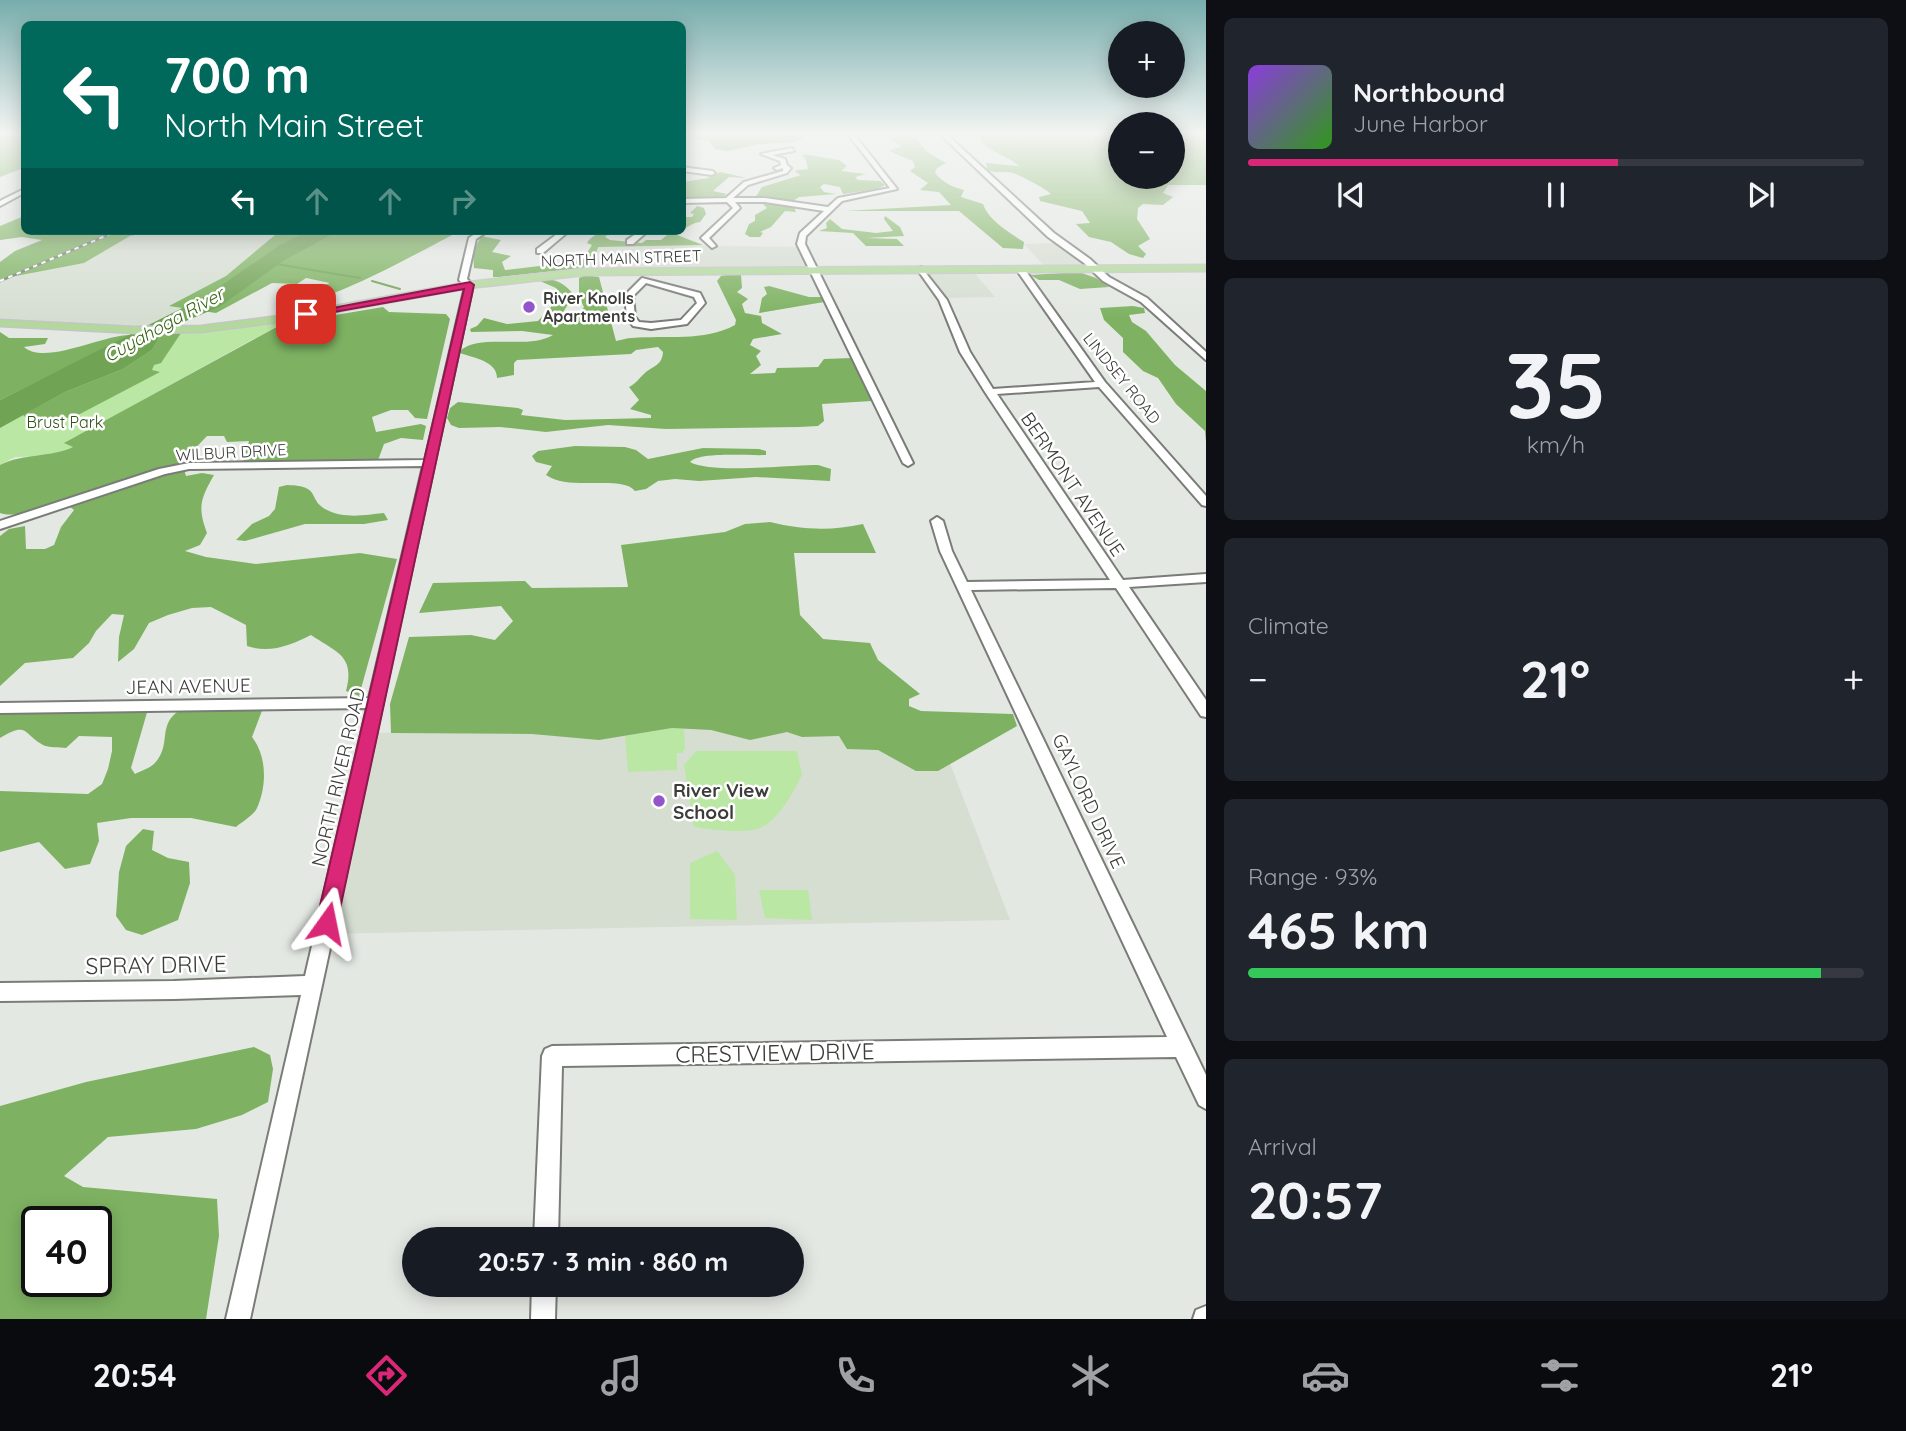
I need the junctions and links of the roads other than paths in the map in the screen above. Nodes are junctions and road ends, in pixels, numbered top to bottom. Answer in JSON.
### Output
{"nodes":[{"id":1,"x":17,"y":195,"type":"edge"},
{"id":2,"x":731,"y":195,"type":"edge"},
{"id":3,"x":861,"y":195,"type":"edge"},
{"id":4,"x":1008,"y":195,"type":"edge"},
{"id":5,"x":728,"y":200,"type":"junction"},
{"id":6,"x":686,"y":201,"type":"edge"},
{"id":7,"x":744,"y":203,"type":"dead end"},
{"id":8,"x":0,"y":204,"type":"edge"},
{"id":9,"x":737,"y":208,"type":"junction"},
{"id":10,"x":827,"y":209,"type":"junction"},
{"id":11,"x":478,"y":235,"type":"edge"},
{"id":12,"x":560,"y":235,"type":"edge"},
{"id":13,"x":639,"y":235,"type":"edge"},
{"id":14,"x":630,"y":242,"type":"dead end"},
{"id":15,"x":712,"y":246,"type":"dead end"},
{"id":16,"x":540,"y":251,"type":"dead end"},
{"id":17,"x":1095,"y":268,"type":"junction"},
{"id":18,"x":1206,"y":268,"type":"edge"},
{"id":19,"x":921,"y":269,"type":"junction"},
{"id":20,"x":1020,"y":269,"type":"junction"},
{"id":21,"x":813,"y":270,"type":"junction"},
{"id":22,"x":644,"y":275,"type":"junction"},
{"id":23,"x":470,"y":285,"type":"junction"},
{"id":24,"x":0,"y":323,"type":"edge"},
{"id":25,"x":1206,"y":357,"type":"edge"},
{"id":26,"x":1102,"y":384,"type":"junction"},
{"id":27,"x":990,"y":392,"type":"junction"},
{"id":28,"x":430,"y":463,"type":"junction"},
{"id":29,"x":908,"y":463,"type":"dead end"},
{"id":30,"x":1206,"y":503,"type":"edge"},
{"id":31,"x":937,"y":521,"type":"dead end"},
{"id":32,"x":0,"y":525,"type":"edge"},
{"id":33,"x":1206,"y":578,"type":"edge"},
{"id":34,"x":1119,"y":584,"type":"junction"},
{"id":35,"x":964,"y":586,"type":"junction"},
{"id":36,"x":376,"y":703,"type":"junction"},
{"id":37,"x":0,"y":708,"type":"edge"},
{"id":38,"x":1206,"y":712,"type":"edge"},
{"id":39,"x":313,"y":985,"type":"junction"},
{"id":40,"x":0,"y":992,"type":"edge"},
{"id":41,"x":1181,"y":1047,"type":"junction"},
{"id":42,"x":1206,"y":1098,"type":"edge"},
{"id":43,"x":546,"y":1227,"type":"edge"},
{"id":44,"x":544,"y":1297,"type":"edge"},
{"id":45,"x":238,"y":1319,"type":"edge"},
{"id":46,"x":543,"y":1319,"type":"edge"}],
"edges":[{"from":1,"to":8,"type":"street"},
{"from":2,"to":5,"type":"street"},
{"from":3,"to":10,"type":"street"},
{"from":4,"to":17,"type":"street"},
{"from":5,"to":6,"type":"street"},
{"from":5,"to":9,"type":"street"},
{"from":5,"to":10,"type":"street"},
{"from":7,"to":9,"type":"street"},
{"from":9,"to":15,"type":"street"},
{"from":10,"to":21,"type":"street"},
{"from":11,"to":23,"type":"street","name":"NORTH RIVER ROAD"},
{"from":12,"to":16,"type":"street"},
{"from":13,"to":14,"type":"street"},
{"from":17,"to":18,"type":"main road","name":"NORTH MAIN STREET"},
{"from":17,"to":20,"type":"main road","name":"NORTH MAIN STREET"},
{"from":17,"to":25,"type":"street"},
{"from":19,"to":20,"type":"main road","name":"NORTH MAIN STREET"},
{"from":19,"to":21,"type":"main road","name":"NORTH MAIN STREET"},
{"from":19,"to":27,"type":"street","name":"BERMONT AVENUE"},
{"from":20,"to":26,"type":"street","name":"LINDSEY ROAD"},
{"from":21,"to":22,"type":"main road","name":"NORTH MAIN STREET"},
{"from":21,"to":29,"type":"street"},
{"from":22,"to":22,"type":"street"},
{"from":22,"to":23,"type":"main road","name":"NORTH MAIN STREET"},
{"from":23,"to":24,"type":"main road","name":"NORTH MAIN STREET"},
{"from":23,"to":28,"type":"street","name":"NORTH RIVER ROAD"},
{"from":26,"to":27,"type":"street"},
{"from":26,"to":30,"type":"street","name":"LINDSEY ROAD"},
{"from":27,"to":34,"type":"street","name":"BERMONT AVENUE"},
{"from":28,"to":32,"type":"street","name":"WILBUR DRIVE"},
{"from":28,"to":36,"type":"street","name":"NORTH RIVER ROAD"},
{"from":31,"to":35,"type":"street","name":"GAYLORD DRIVE"},
{"from":33,"to":34,"type":"street"},
{"from":34,"to":35,"type":"street"},
{"from":34,"to":38,"type":"street","name":"BERMONT AVENUE"},
{"from":35,"to":41,"type":"street","name":"GAYLORD DRIVE"},
{"from":36,"to":37,"type":"street","name":"JEAN AVENUE"},
{"from":36,"to":39,"type":"street","name":"NORTH RIVER ROAD"},
{"from":39,"to":40,"type":"street","name":"SPRAY DRIVE"},
{"from":39,"to":45,"type":"street","name":"NORTH RIVER ROAD"},
{"from":41,"to":42,"type":"street","name":"GAYLORD DRIVE"},
{"from":41,"to":43,"type":"street","name":"CRESTVIEW DRIVE"},
{"from":44,"to":46,"type":"street"}]}
